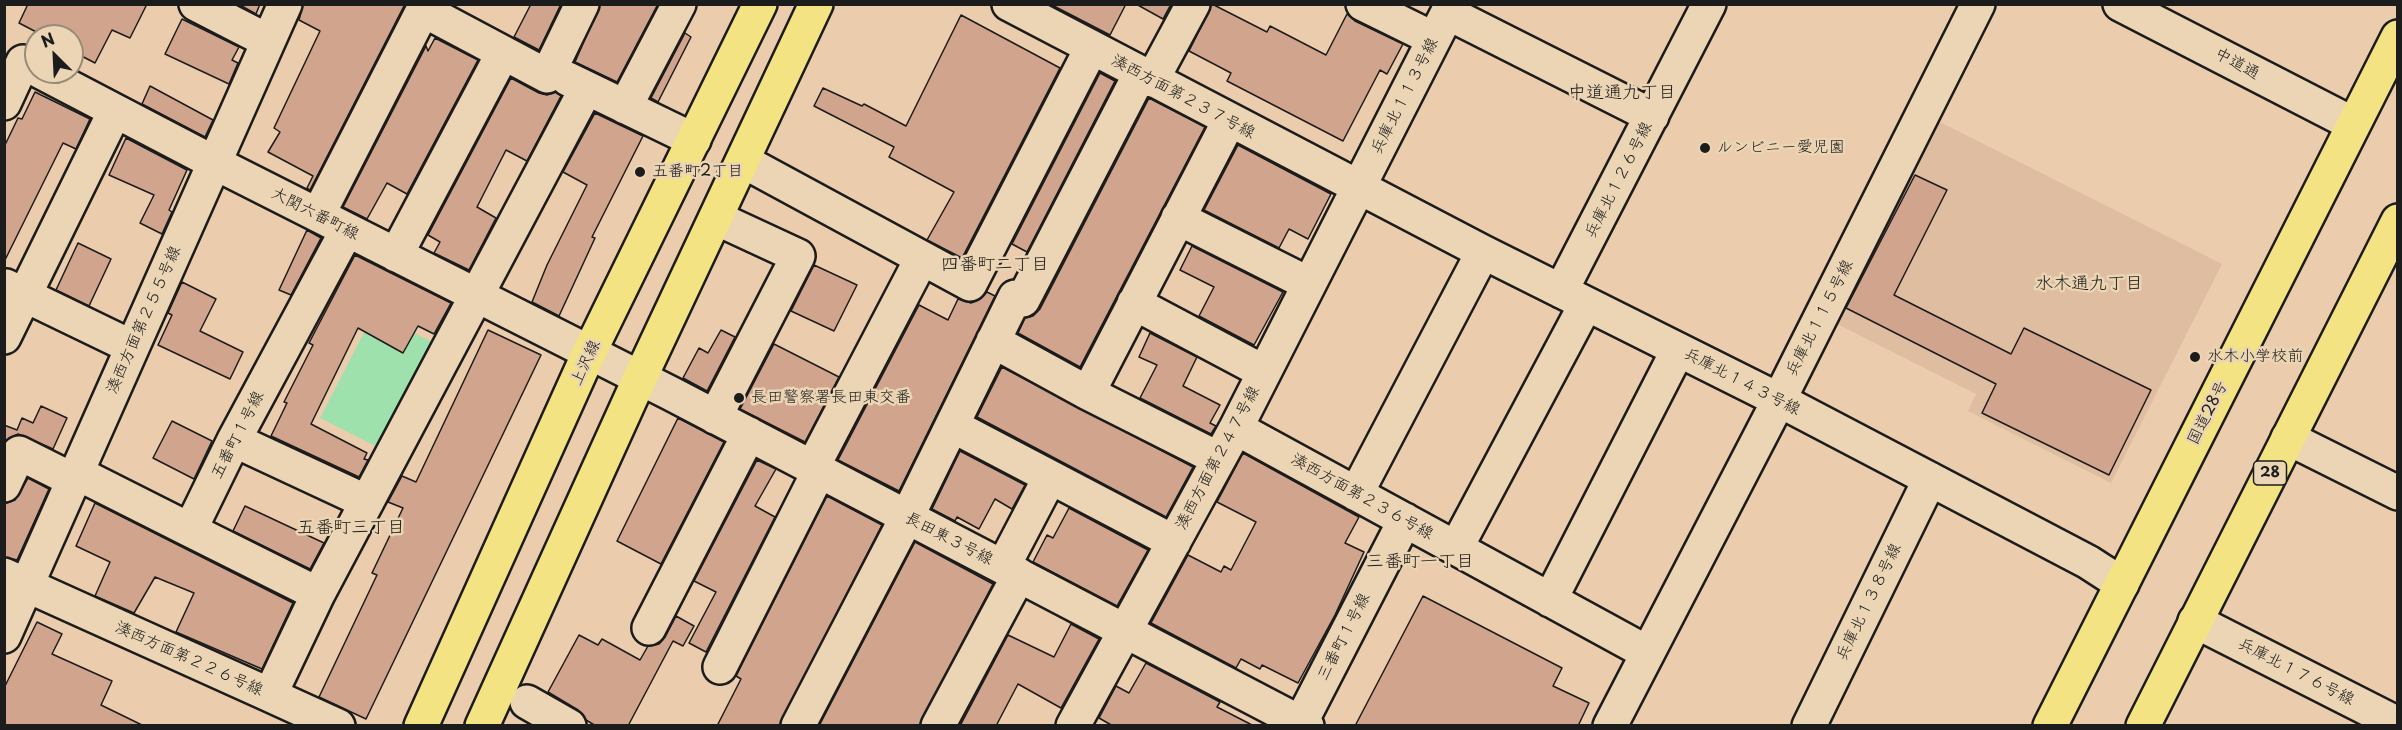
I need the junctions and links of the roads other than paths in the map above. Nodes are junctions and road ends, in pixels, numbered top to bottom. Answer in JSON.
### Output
{"nodes":[{"id":1,"x":196,"y":4,"type":"edge"},
{"id":2,"x":285,"y":4,"type":"edge"},
{"id":3,"x":582,"y":4,"type":"edge"},
{"id":4,"x":680,"y":4,"type":"edge"},
{"id":5,"x":760,"y":4,"type":"edge"},
{"id":6,"x":816,"y":4,"type":"edge"},
{"id":7,"x":1009,"y":4,"type":"edge"},
{"id":8,"x":1193,"y":4,"type":"edge"},
{"id":9,"x":1363,"y":4,"type":"edge"},
{"id":10,"x":1709,"y":4,"type":"edge"},
{"id":11,"x":1978,"y":4,"type":"edge"},
{"id":12,"x":2120,"y":4,"type":"edge"},
{"id":13,"x":2165,"y":14,"type":"edge"},
{"id":14,"x":1057,"y":15,"type":"edge"},
{"id":15,"x":1444,"y":19,"type":"edge"},
{"id":16,"x":2397,"y":37,"type":"edge"},
{"id":17,"x":268,"y":41,"type":"junction"},
{"id":18,"x":1091,"y":49,"type":"junction"},
{"id":19,"x":503,"y":52,"type":"junction"},
{"id":20,"x":24,"y":68,"type":"edge"},
{"id":21,"x":550,"y":69,"type":"junction"},
{"id":22,"x":1146,"y":77,"type":"junction"},
{"id":23,"x":64,"y":84,"type":"edge"},
{"id":24,"x":586,"y":89,"type":"junction"},
{"id":25,"x":4,"y":103,"type":"edge"},
{"id":26,"x":625,"y":107,"type":"junction"},
{"id":27,"x":115,"y":111,"type":"junction"},
{"id":28,"x":1652,"y":116,"type":"junction"},
{"id":29,"x":1229,"y":121,"type":"junction"},
{"id":30,"x":2353,"y":124,"type":"junction"},
{"id":31,"x":694,"y":140,"type":"junction"},
{"id":32,"x":743,"y":161,"type":"junction"},
{"id":33,"x":213,"y":162,"type":"junction"},
{"id":34,"x":1358,"y":188,"type":"junction"},
{"id":35,"x":318,"y":215,"type":"junction"},
{"id":36,"x":716,"y":218,"type":"junction"},
{"id":37,"x":1179,"y":218,"type":"junction"},
{"id":38,"x":2397,"y":221,"type":"edge"},
{"id":39,"x":347,"y":231,"type":"junction"},
{"id":40,"x":1483,"y":252,"type":"junction"},
{"id":41,"x":396,"y":255,"type":"junction"},
{"id":42,"x":922,"y":258,"type":"junction"},
{"id":43,"x":975,"y":276,"type":"junction"},
{"id":44,"x":1309,"y":284,"type":"junction"},
{"id":45,"x":15,"y":290,"type":"edge"},
{"id":46,"x":476,"y":296,"type":"junction"},
{"id":47,"x":1574,"y":297,"type":"junction"},
{"id":48,"x":1023,"y":301,"type":"junction"},
{"id":49,"x":1134,"y":303,"type":"junction"},
{"id":50,"x":4,"y":337,"type":"edge"},
{"id":51,"x":993,"y":341,"type":"junction"},
{"id":52,"x":132,"y":347,"type":"junction"},
{"id":53,"x":1678,"y":350,"type":"junction"},
{"id":54,"x":589,"y":353,"type":"junction"},
{"id":55,"x":1264,"y":372,"type":"junction"},
{"id":56,"x":640,"y":378,"type":"junction"},
{"id":57,"x":1088,"y":393,"type":"junction"},
{"id":58,"x":1779,"y":400,"type":"junction"},
{"id":59,"x":715,"y":417,"type":"junction"},
{"id":60,"x":953,"y":426,"type":"junction"},
{"id":61,"x":1236,"y":428,"type":"junction"},
{"id":62,"x":749,"y":434,"type":"junction"},
{"id":63,"x":2288,"y":438,"type":"junction"},
{"id":64,"x":234,"y":440,"type":"junction"},
{"id":65,"x":1219,"y":459,"type":"junction"},
{"id":66,"x":816,"y":470,"type":"junction"},
{"id":67,"x":77,"y":473,"type":"junction"},
{"id":68,"x":1049,"y":479,"type":"junction"},
{"id":69,"x":1930,"y":479,"type":"junction"},
{"id":70,"x":4,"y":485,"type":"edge"},
{"id":71,"x":2397,"y":493,"type":"edge"},
{"id":72,"x":1356,"y":494,"type":"junction"},
{"id":73,"x":367,"y":502,"type":"junction"},
{"id":74,"x":907,"y":517,"type":"junction"},
{"id":75,"x":1405,"y":520,"type":"junction"},
{"id":76,"x":190,"y":530,"type":"junction"},
{"id":77,"x":1174,"y":542,"type":"junction"},
{"id":78,"x":1456,"y":548,"type":"junction"},
{"id":79,"x":1011,"y":571,"type":"junction"},
{"id":80,"x":16,"y":580,"type":"edge"},
{"id":81,"x":2122,"y":584,"type":"junction"},
{"id":82,"x":318,"y":594,"type":"junction"},
{"id":83,"x":1550,"y":600,"type":"junction"},
{"id":84,"x":2195,"y":621,"type":"junction"},
{"id":85,"x":649,"y":628,"type":"dead end"},
{"id":86,"x":1125,"y":630,"type":"junction"},
{"id":87,"x":4,"y":636,"type":"edge"},
{"id":88,"x":1646,"y":652,"type":"junction"},
{"id":89,"x":720,"y":667,"type":"dead end"},
{"id":90,"x":270,"y":695,"type":"junction"},
{"id":91,"x":527,"y":702,"type":"dead end"},
{"id":92,"x":1287,"y":720,"type":"edge"},
{"id":93,"x":2397,"y":724,"type":"edge"},
{"id":94,"x":338,"y":726,"type":"edge"},
{"id":95,"x":421,"y":726,"type":"edge"},
{"id":96,"x":482,"y":726,"type":"edge"},
{"id":97,"x":570,"y":726,"type":"edge"},
{"id":98,"x":798,"y":726,"type":"edge"},
{"id":99,"x":938,"y":726,"type":"edge"},
{"id":100,"x":1073,"y":726,"type":"edge"},
{"id":101,"x":1610,"y":726,"type":"edge"},
{"id":102,"x":1809,"y":726,"type":"edge"},
{"id":103,"x":2050,"y":726,"type":"edge"},
{"id":104,"x":2143,"y":726,"type":"edge"}],
"edges":[{"from":1,"to":17,"type":"street"},
{"from":2,"to":17,"type":"street","name":"湊西方面第２５５号線"},
{"from":3,"to":21,"type":"street"},
{"from":4,"to":26,"type":"street"},
{"from":5,"to":31,"type":"main road","name":"上沢線"},
{"from":6,"to":32,"type":"main road"},
{"from":7,"to":14,"type":"street","name":"湊西方面第２３７号線"},
{"from":8,"to":22,"type":"street"},
{"from":9,"to":15,"type":"street"},
{"from":10,"to":28,"type":"street","name":"兵庫北１２６号線"},
{"from":11,"to":58,"type":"street","name":"兵庫北１１５号線"},
{"from":12,"to":13,"type":"street","name":"中道通"},
{"from":13,"to":30,"type":"street","name":"中道通"},
{"from":14,"to":18,"type":"street","name":"湊西方面第２３７号線"},
{"from":15,"to":28,"type":"street"},
{"from":15,"to":34,"type":"street","name":"兵庫北１１３号線"},
{"from":16,"to":30,"type":"main road","name":"国道28号"},
{"from":17,"to":33,"type":"street","name":"湊西方面第２５５号線"},
{"from":18,"to":22,"type":"street","name":"湊西方面第２３７号線"},
{"from":18,"to":43,"type":"street"},
{"from":19,"to":21,"type":"street"},
{"from":19,"to":35,"type":"street"},
{"from":19,"to":41,"type":"street"},
{"from":20,"to":25,"type":"street"},
{"from":21,"to":24,"type":"street"},
{"from":22,"to":29,"type":"street","name":"湊西方面第２３７号線"},
{"from":22,"to":48,"type":"street"},
{"from":23,"to":27,"type":"street","name":"大関六番町線"},
{"from":24,"to":26,"type":"street"},
{"from":24,"to":46,"type":"street","name":"湊西方面第２２６号線"},
{"from":26,"to":31,"type":"street"},
{"from":27,"to":33,"type":"street","name":"大関六番町線"},
{"from":27,"to":45,"type":"street"},
{"from":28,"to":47,"type":"street","name":"兵庫北１２６号線"},
{"from":29,"to":34,"type":"street","name":"湊西方面第２３７号線"},
{"from":29,"to":37,"type":"street"},
{"from":30,"to":81,"type":"main road","name":"国道28号"},
{"from":31,"to":54,"type":"main road","name":"上沢線"},
{"from":32,"to":36,"type":"main road"},
{"from":32,"to":42,"type":"street"},
{"from":33,"to":35,"type":"street","name":"大関六番町線"},
{"from":33,"to":52,"type":"street","name":"湊西方面第２５５号線"},
{"from":34,"to":40,"type":"street","name":"兵庫北１４３号線"},
{"from":34,"to":44,"type":"street","name":"湊西方面第２４７号線"},
{"from":35,"to":39,"type":"street","name":"大関六番町線"},
{"from":36,"to":56,"type":"main road"},
{"from":36,"to":59,"type":"street"},
{"from":37,"to":44,"type":"street"},
{"from":37,"to":49,"type":"street"},
{"from":38,"to":63,"type":"main road","number":"28"},
{"from":39,"to":41,"type":"street","name":"大関六番町線"},
{"from":39,"to":64,"type":"street","name":"五番町１号線"},
{"from":40,"to":47,"type":"street","name":"兵庫北１４３号線"},
{"from":40,"to":72,"type":"street"},
{"from":41,"to":46,"type":"street","name":"大関六番町線"},
{"from":42,"to":43,"type":"street"},
{"from":42,"to":66,"type":"street"},
{"from":43,"to":48,"type":"street"},
{"from":44,"to":55,"type":"street","name":"湊西方面第２４７号線"},
{"from":45,"to":50,"type":"street"},
{"from":45,"to":52,"type":"street"},
{"from":46,"to":54,"type":"street","name":"大関六番町線"},
{"from":46,"to":73,"type":"street","name":"湊西方面第２２６号線"},
{"from":47,"to":53,"type":"street","name":"兵庫北１４３号線"},
{"from":47,"to":78,"type":"street","name":"兵庫北１２６号線"},
{"from":48,"to":51,"type":"street"},
{"from":49,"to":55,"type":"street"},
{"from":49,"to":57,"type":"street"},
{"from":51,"to":57,"type":"street"},
{"from":51,"to":60,"type":"street"},
{"from":52,"to":67,"type":"street","name":"湊西方面第２５５号線"},
{"from":53,"to":58,"type":"street","name":"兵庫北１４３号線"},
{"from":53,"to":83,"type":"street"},
{"from":54,"to":56,"type":"street","name":"長田東３号線"},
{"from":54,"to":95,"type":"main road","name":"上沢線"},
{"from":55,"to":61,"type":"street","name":"湊西方面第２４７号線"},
{"from":56,"to":59,"type":"street","name":"長田東３号線"},
{"from":56,"to":96,"type":"main road"},
{"from":57,"to":65,"type":"street"},
{"from":58,"to":69,"type":"street","name":"兵庫北１４３号線"},
{"from":58,"to":88,"type":"street","name":"兵庫北１１５号線"},
{"from":59,"to":62,"type":"street","name":"長田東３号線"},
{"from":60,"to":68,"type":"street"},
{"from":60,"to":74,"type":"street"},
{"from":61,"to":65,"type":"street","name":"湊西方面第２４７号線"},
{"from":61,"to":72,"type":"street","name":"湊西方面第２３６号線"},
{"from":62,"to":66,"type":"street","name":"長田東３号線"},
{"from":62,"to":85,"type":"street"},
{"from":63,"to":71,"type":"street"},
{"from":63,"to":84,"type":"main road","number":"28"},
{"from":64,"to":73,"type":"street"},
{"from":64,"to":76,"type":"street","name":"五番町１号線"},
{"from":65,"to":77,"type":"street","name":"湊西方面第２４７号線"},
{"from":66,"to":74,"type":"street","name":"長田東３号線"},
{"from":66,"to":89,"type":"street"},
{"from":67,"to":70,"type":"street"},
{"from":67,"to":76,"type":"street"},
{"from":67,"to":80,"type":"street","name":"湊西方面第２５５号線"},
{"from":68,"to":77,"type":"street"},
{"from":68,"to":79,"type":"street"},
{"from":69,"to":81,"type":"street","name":"兵庫北１４３号線"},
{"from":69,"to":102,"type":"street","name":"兵庫北１３８号線"},
{"from":72,"to":75,"type":"street","name":"湊西方面第２３６号線"},
{"from":73,"to":82,"type":"street","name":"湊西方面第２２６号線"},
{"from":74,"to":79,"type":"street","name":"長田東３号線"},
{"from":74,"to":98,"type":"street"},
{"from":75,"to":78,"type":"street","name":"湊西方面第２３６号線"},
{"from":75,"to":92,"type":"street","name":"三番町１号線"},
{"from":76,"to":82,"type":"street"},
{"from":77,"to":86,"type":"street","name":"湊西方面第２４７号線"},
{"from":78,"to":83,"type":"street","name":"湊西方面第２３６号線"},
{"from":79,"to":86,"type":"street","name":"長田東３号線"},
{"from":79,"to":99,"type":"street"},
{"from":80,"to":87,"type":"street","name":"湊西方面第２５５号線"},
{"from":80,"to":90,"type":"street","name":"湊西方面第２２６号線"},
{"from":81,"to":103,"type":"main road","name":"国道28号"},
{"from":82,"to":90,"type":"street","name":"湊西方面第２２６号線"},
{"from":83,"to":88,"type":"street","name":"湊西方面第２３６号線"},
{"from":84,"to":93,"type":"street","name":"兵庫北１７６号線"},
{"from":84,"to":104,"type":"main road","number":"28"},
{"from":86,"to":92,"type":"street","name":"長田東３号線"},
{"from":86,"to":100,"type":"street","name":"湊西方面第２４７号線"},
{"from":88,"to":101,"type":"street","name":"兵庫北１１５号線"},
{"from":90,"to":94,"type":"street"},
{"from":91,"to":97,"type":"street"}]}
